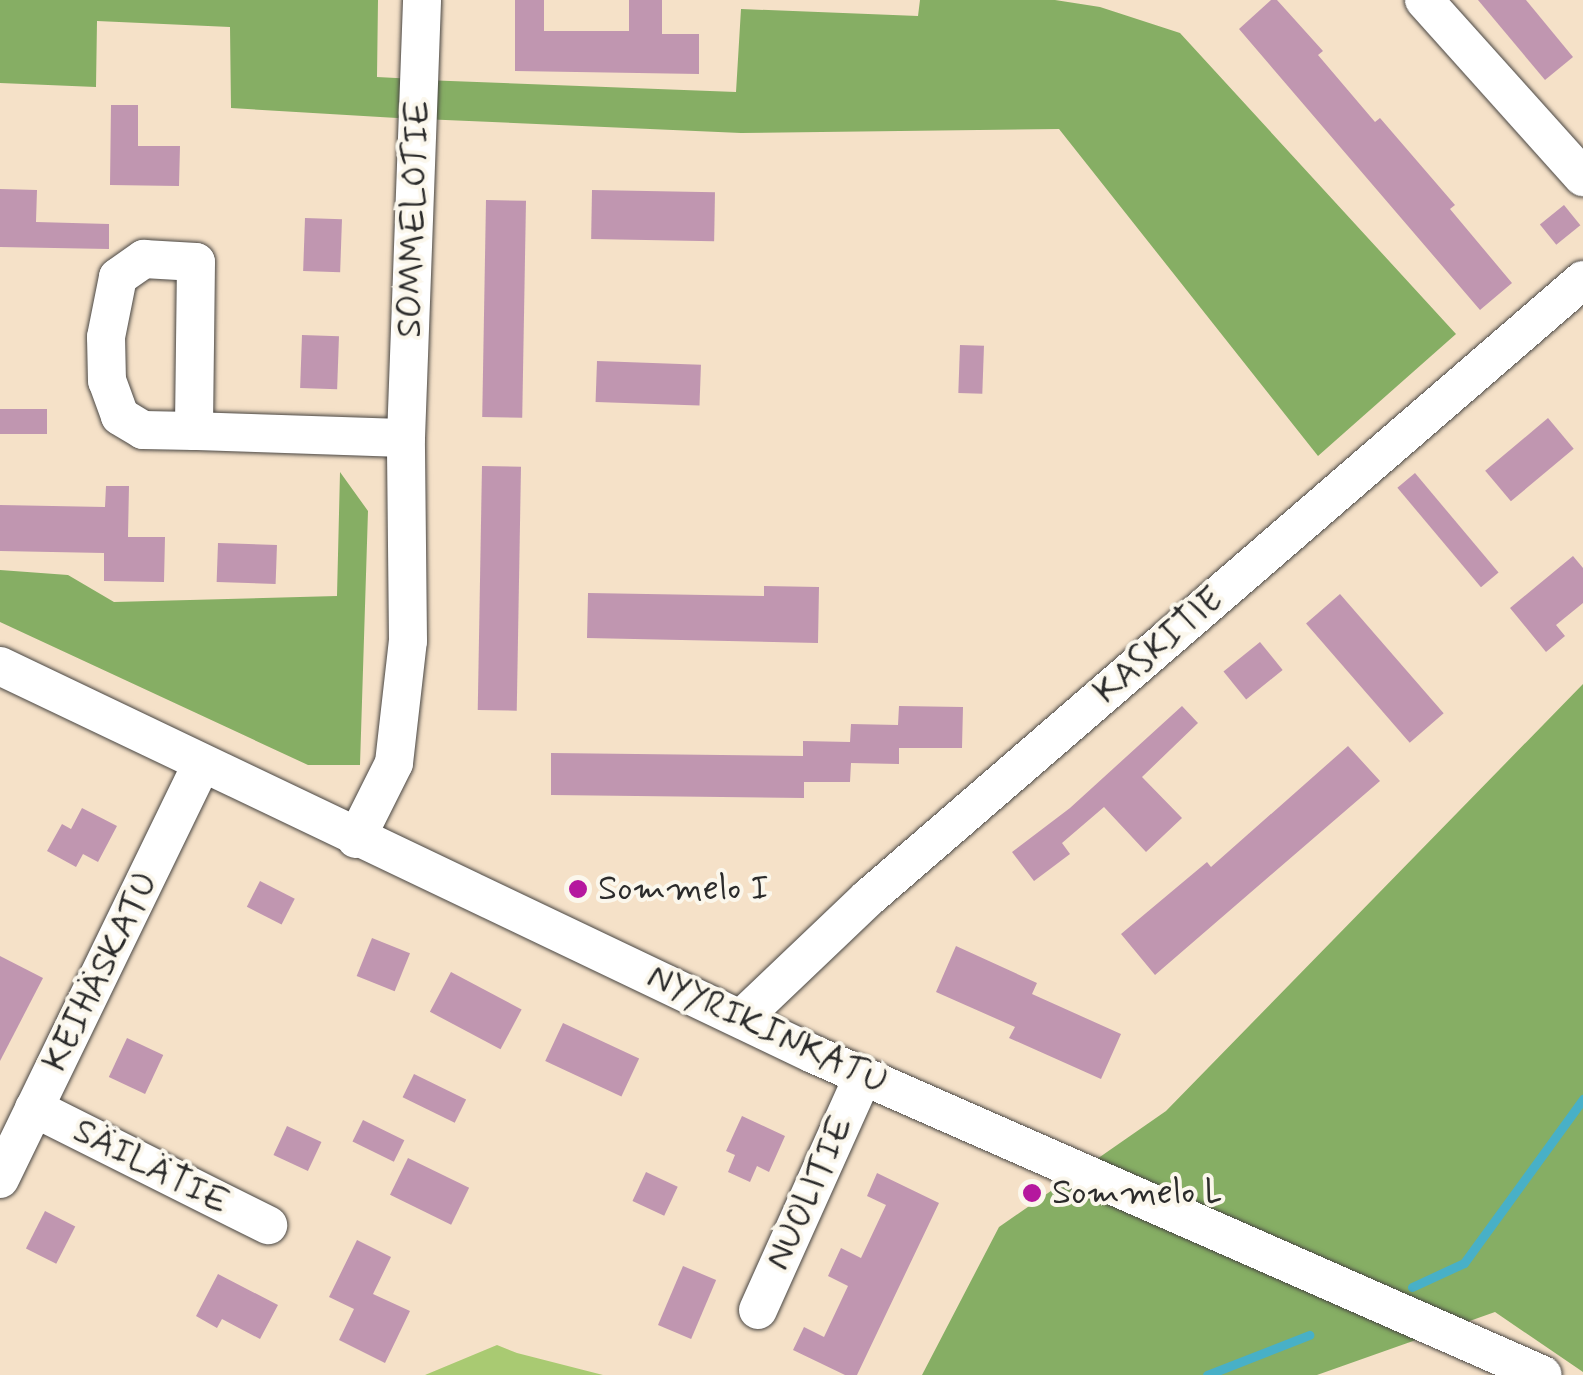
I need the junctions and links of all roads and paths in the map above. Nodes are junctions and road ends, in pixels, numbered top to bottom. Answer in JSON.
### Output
{"nodes":[{"id":1,"x":422,"y":0,"type":"edge"},
{"id":2,"x":1424,"y":0,"type":"edge"},
{"id":3,"x":1583,"y":177,"type":"edge"},
{"id":4,"x":1583,"y":280,"type":"edge"},
{"id":5,"x":194,"y":431,"type":"junction"},
{"id":6,"x":406,"y":438,"type":"junction"},
{"id":7,"x":0,"y":666,"type":"edge"},
{"id":8,"x":201,"y":766,"type":"junction"},
{"id":9,"x":356,"y":839,"type":"junction"},
{"id":10,"x":741,"y":1019,"type":"junction"},
{"id":11,"x":862,"y":1076,"type":"junction"},
{"id":12,"x":34,"y":1108,"type":"junction"},
{"id":13,"x":0,"y":1179,"type":"edge"},
{"id":14,"x":268,"y":1226,"type":"dead end"},
{"id":15,"x":758,"y":1310,"type":"dead end"},
{"id":16,"x":1522,"y":1370,"type":"edge"}],
"edges":[{"from":1,"to":6,"type":"street","name":"SOMMELOTIE"},
{"from":2,"to":3,"type":"street"},
{"from":4,"to":10,"type":"street","name":"KASKITIE"},
{"from":5,"to":5,"type":"street"},
{"from":5,"to":6,"type":"street"},
{"from":6,"to":9,"type":"street","name":"SOMMELOTIE"},
{"from":7,"to":8,"type":"street","name":"NYYRIKINKATU"},
{"from":8,"to":9,"type":"street","name":"NYYRIKINKATU"},
{"from":8,"to":12,"type":"street","name":"KEIHÄSKATU"},
{"from":9,"to":10,"type":"street","name":"NYYRIKINKATU"},
{"from":10,"to":11,"type":"street","name":"NYYRIKINKATU"},
{"from":11,"to":15,"type":"street","name":"NUOLITIE"},
{"from":11,"to":16,"type":"street","name":"NYYRIKINKATU"},
{"from":12,"to":13,"type":"street","name":"KEIHÄSKATU"},
{"from":12,"to":14,"type":"street","name":"SÄILÄTIE"}]}
